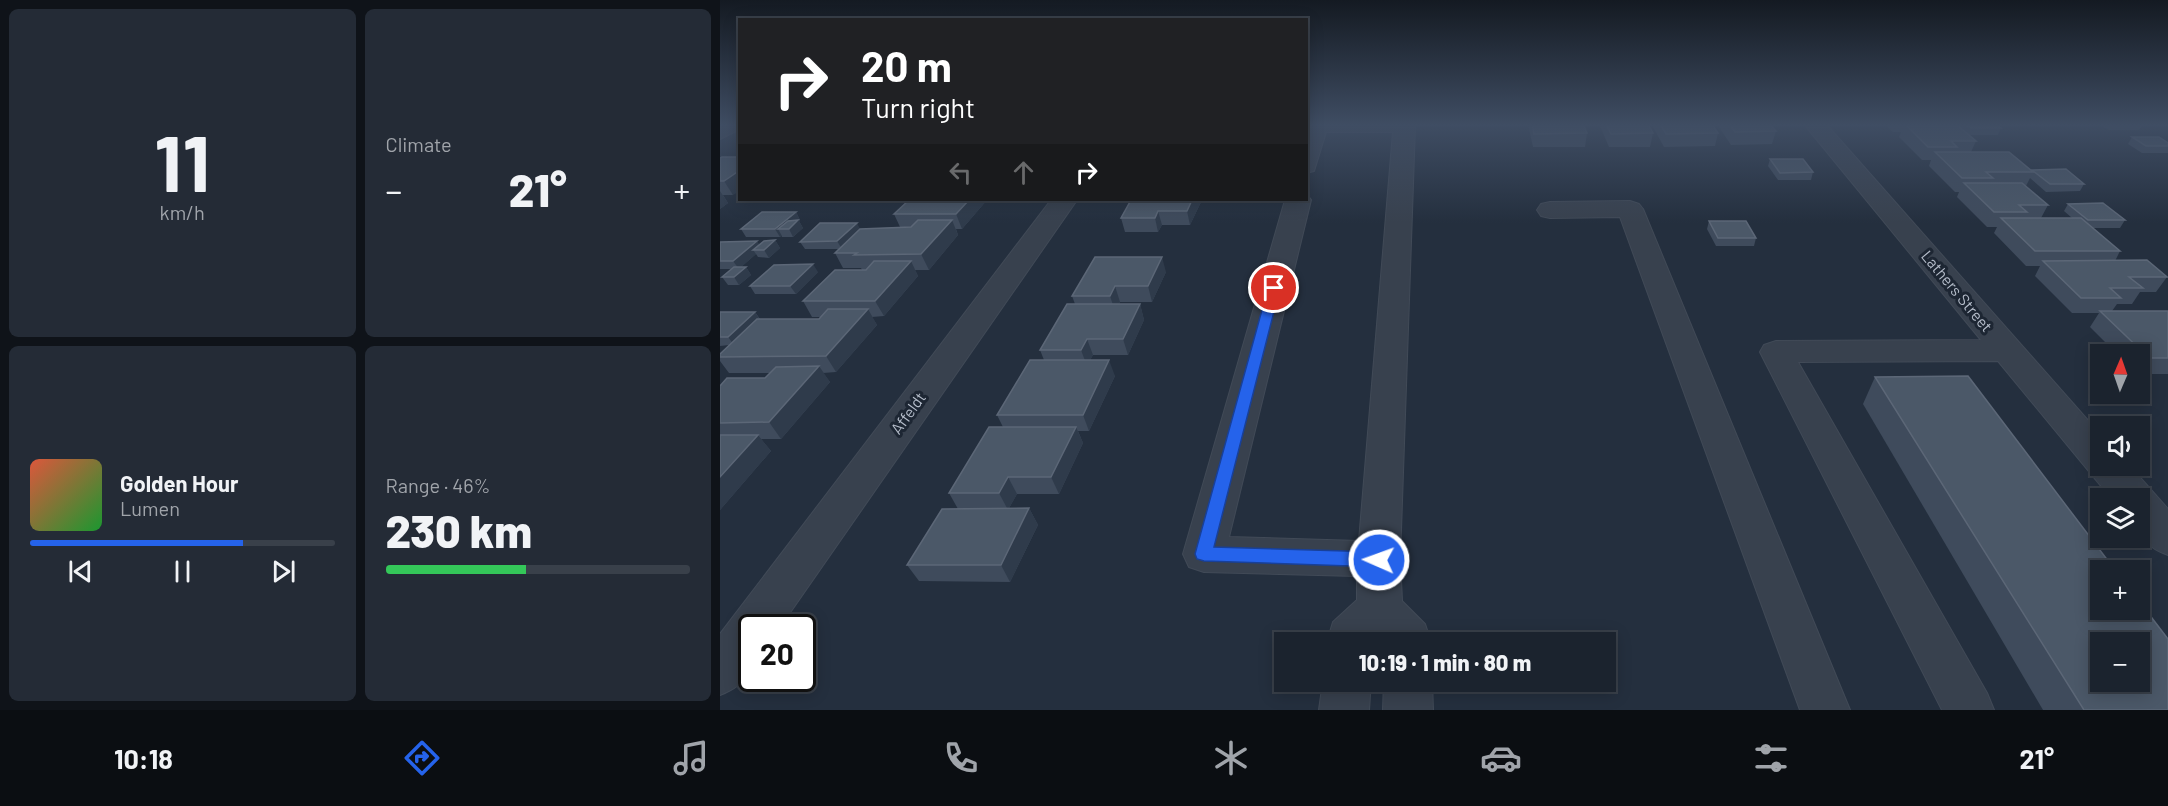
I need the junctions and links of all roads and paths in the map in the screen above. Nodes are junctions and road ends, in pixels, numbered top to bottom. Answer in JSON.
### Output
{"nodes":[{"id":1,"x":1402,"y":157,"type":"edge"},
{"id":2,"x":1843,"y":157,"type":"edge"},
{"id":3,"x":1063,"y":201,"type":"edge"},
{"id":4,"x":1298,"y":201,"type":"edge"},
{"id":5,"x":1550,"y":210,"type":"dead end"},
{"id":6,"x":2007,"y":350,"type":"junction"},
{"id":7,"x":2090,"y":447,"type":"edge"},
{"id":8,"x":2115,"y":476,"type":"edge"},
{"id":9,"x":2126,"y":488,"type":"edge"},
{"id":10,"x":2150,"y":517,"type":"edge"},
{"id":11,"x":2168,"y":538,"type":"edge"},
{"id":12,"x":1379,"y":560,"type":"junction"},
{"id":13,"x":1380,"y":608,"type":"junction"},
{"id":14,"x":762,"y":614,"type":"edge"},
{"id":15,"x":1355,"y":632,"type":"edge"},
{"id":16,"x":1402,"y":632,"type":"edge"},
{"id":17,"x":738,"y":647,"type":"edge"},
{"id":18,"x":720,"y":672,"type":"edge"},
{"id":19,"x":1346,"y":692,"type":"edge"},
{"id":20,"x":1408,"y":692,"type":"edge"},
{"id":21,"x":1344,"y":710,"type":"edge"},
{"id":22,"x":1408,"y":710,"type":"edge"},
{"id":23,"x":1825,"y":710,"type":"edge"},
{"id":24,"x":1969,"y":710,"type":"edge"}],
"edges":[{"from":1,"to":12,"type":"street"},
{"from":2,"to":6,"type":"street","name":"Lathers Street"},
{"from":3,"to":14,"type":"street","name":"Affeldt"},
{"from":4,"to":12,"type":"street"},
{"from":5,"to":23,"type":"street"},
{"from":6,"to":7,"type":"street","name":"Lathers Street"},
{"from":6,"to":24,"type":"street"},
{"from":8,"to":9,"type":"street"},
{"from":10,"to":11,"type":"street"},
{"from":12,"to":13,"type":"street"},
{"from":13,"to":15,"type":"street"},
{"from":13,"to":16,"type":"street"},
{"from":17,"to":18,"type":"street","name":"Affeldt"},
{"from":19,"to":21,"type":"street"},
{"from":20,"to":22,"type":"street"}]}
